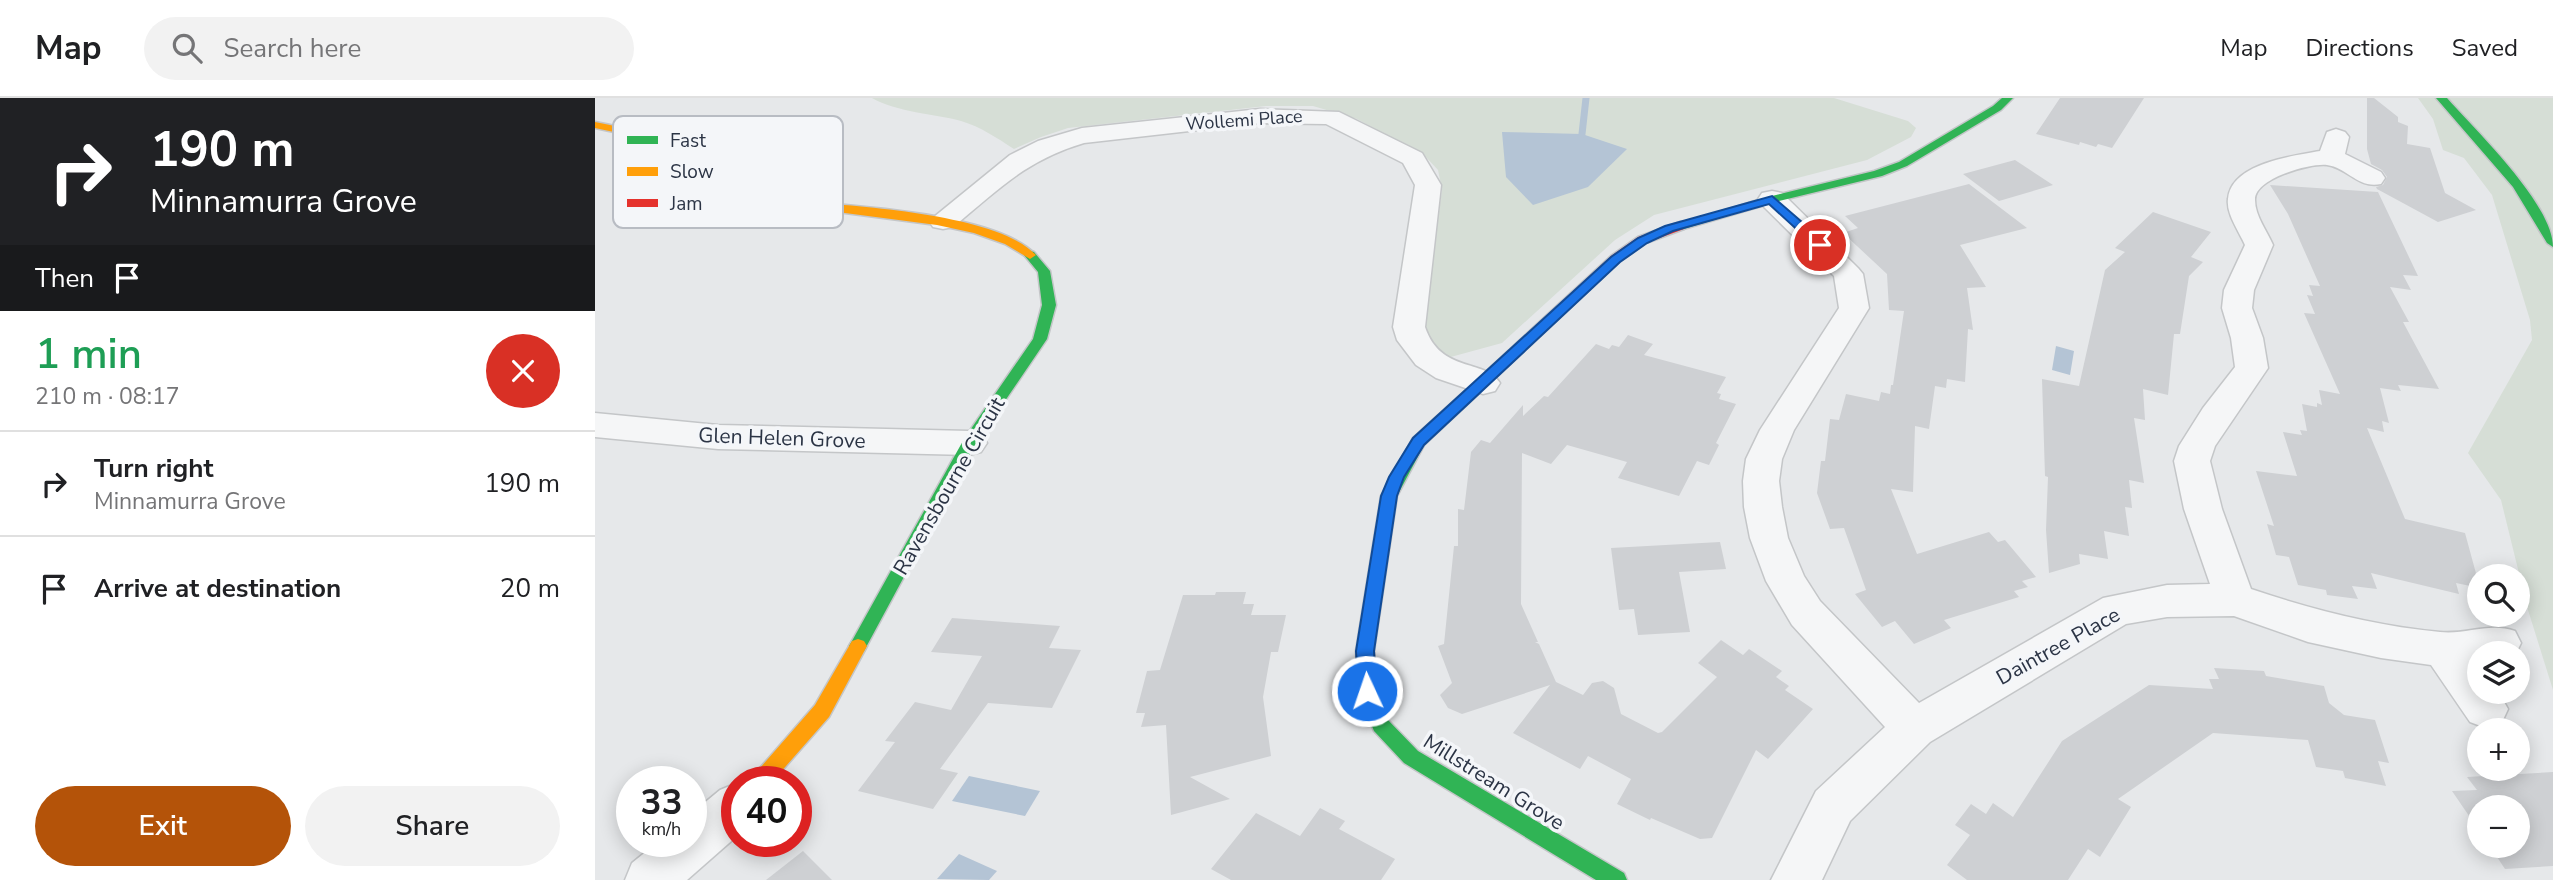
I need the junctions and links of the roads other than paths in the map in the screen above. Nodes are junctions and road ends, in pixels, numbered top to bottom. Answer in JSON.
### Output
{"nodes":[{"id":1,"x":2008,"y":98,"type":"edge"},
{"id":2,"x":2441,"y":98,"type":"edge"},
{"id":3,"x":595,"y":125,"type":"edge"},
{"id":4,"x":613,"y":128,"type":"edge"},
{"id":5,"x":2372,"y":178,"type":"dead end"},
{"id":6,"x":1772,"y":199,"type":"junction"},
{"id":7,"x":843,"y":211,"type":"edge"},
{"id":8,"x":943,"y":221,"type":"junction"},
{"id":9,"x":2553,"y":243,"type":"edge"},
{"id":10,"x":1483,"y":383,"type":"junction"},
{"id":11,"x":595,"y":425,"type":"edge"},
{"id":12,"x":969,"y":443,"type":"junction"},
{"id":13,"x":2235,"y":600,"type":"junction"},
{"id":14,"x":2467,"y":647,"type":"edge"},
{"id":15,"x":2444,"y":650,"type":"junction"},
{"id":16,"x":2486,"y":709,"type":"dead end"},
{"id":17,"x":1914,"y":728,"type":"junction"},
{"id":18,"x":774,"y":766,"type":"edge"},
{"id":19,"x":721,"y":819,"type":"edge"},
{"id":20,"x":650,"y":880,"type":"edge"},
{"id":21,"x":1616,"y":880,"type":"edge"},
{"id":22,"x":1796,"y":880,"type":"edge"}],
"edges":[{"from":1,"to":6,"type":"street","name":"Millstream Grove"},
{"from":2,"to":9,"type":"street"},
{"from":3,"to":4,"type":"street","name":"Ravensbourne Circuit"},
{"from":5,"to":13,"type":"street"},
{"from":6,"to":10,"type":"street","name":"Millstream Grove"},
{"from":6,"to":17,"type":"street"},
{"from":7,"to":8,"type":"street","name":"Ravensbourne Circuit"},
{"from":8,"to":10,"type":"street","name":"Wollemi Place"},
{"from":8,"to":12,"type":"street","name":"Ravensbourne Circuit"},
{"from":10,"to":21,"type":"street","name":"Millstream Grove"},
{"from":11,"to":12,"type":"street","name":"Glen Helen Grove"},
{"from":12,"to":18,"type":"street","name":"Ravensbourne Circuit"},
{"from":13,"to":15,"type":"street","name":"Daintree Place"},
{"from":13,"to":17,"type":"street","name":"Daintree Place"},
{"from":14,"to":15,"type":"street","name":"Daintree Place"},
{"from":15,"to":16,"type":"street"},
{"from":17,"to":22,"type":"street","name":"Daintree Place"},
{"from":19,"to":20,"type":"street"}]}
